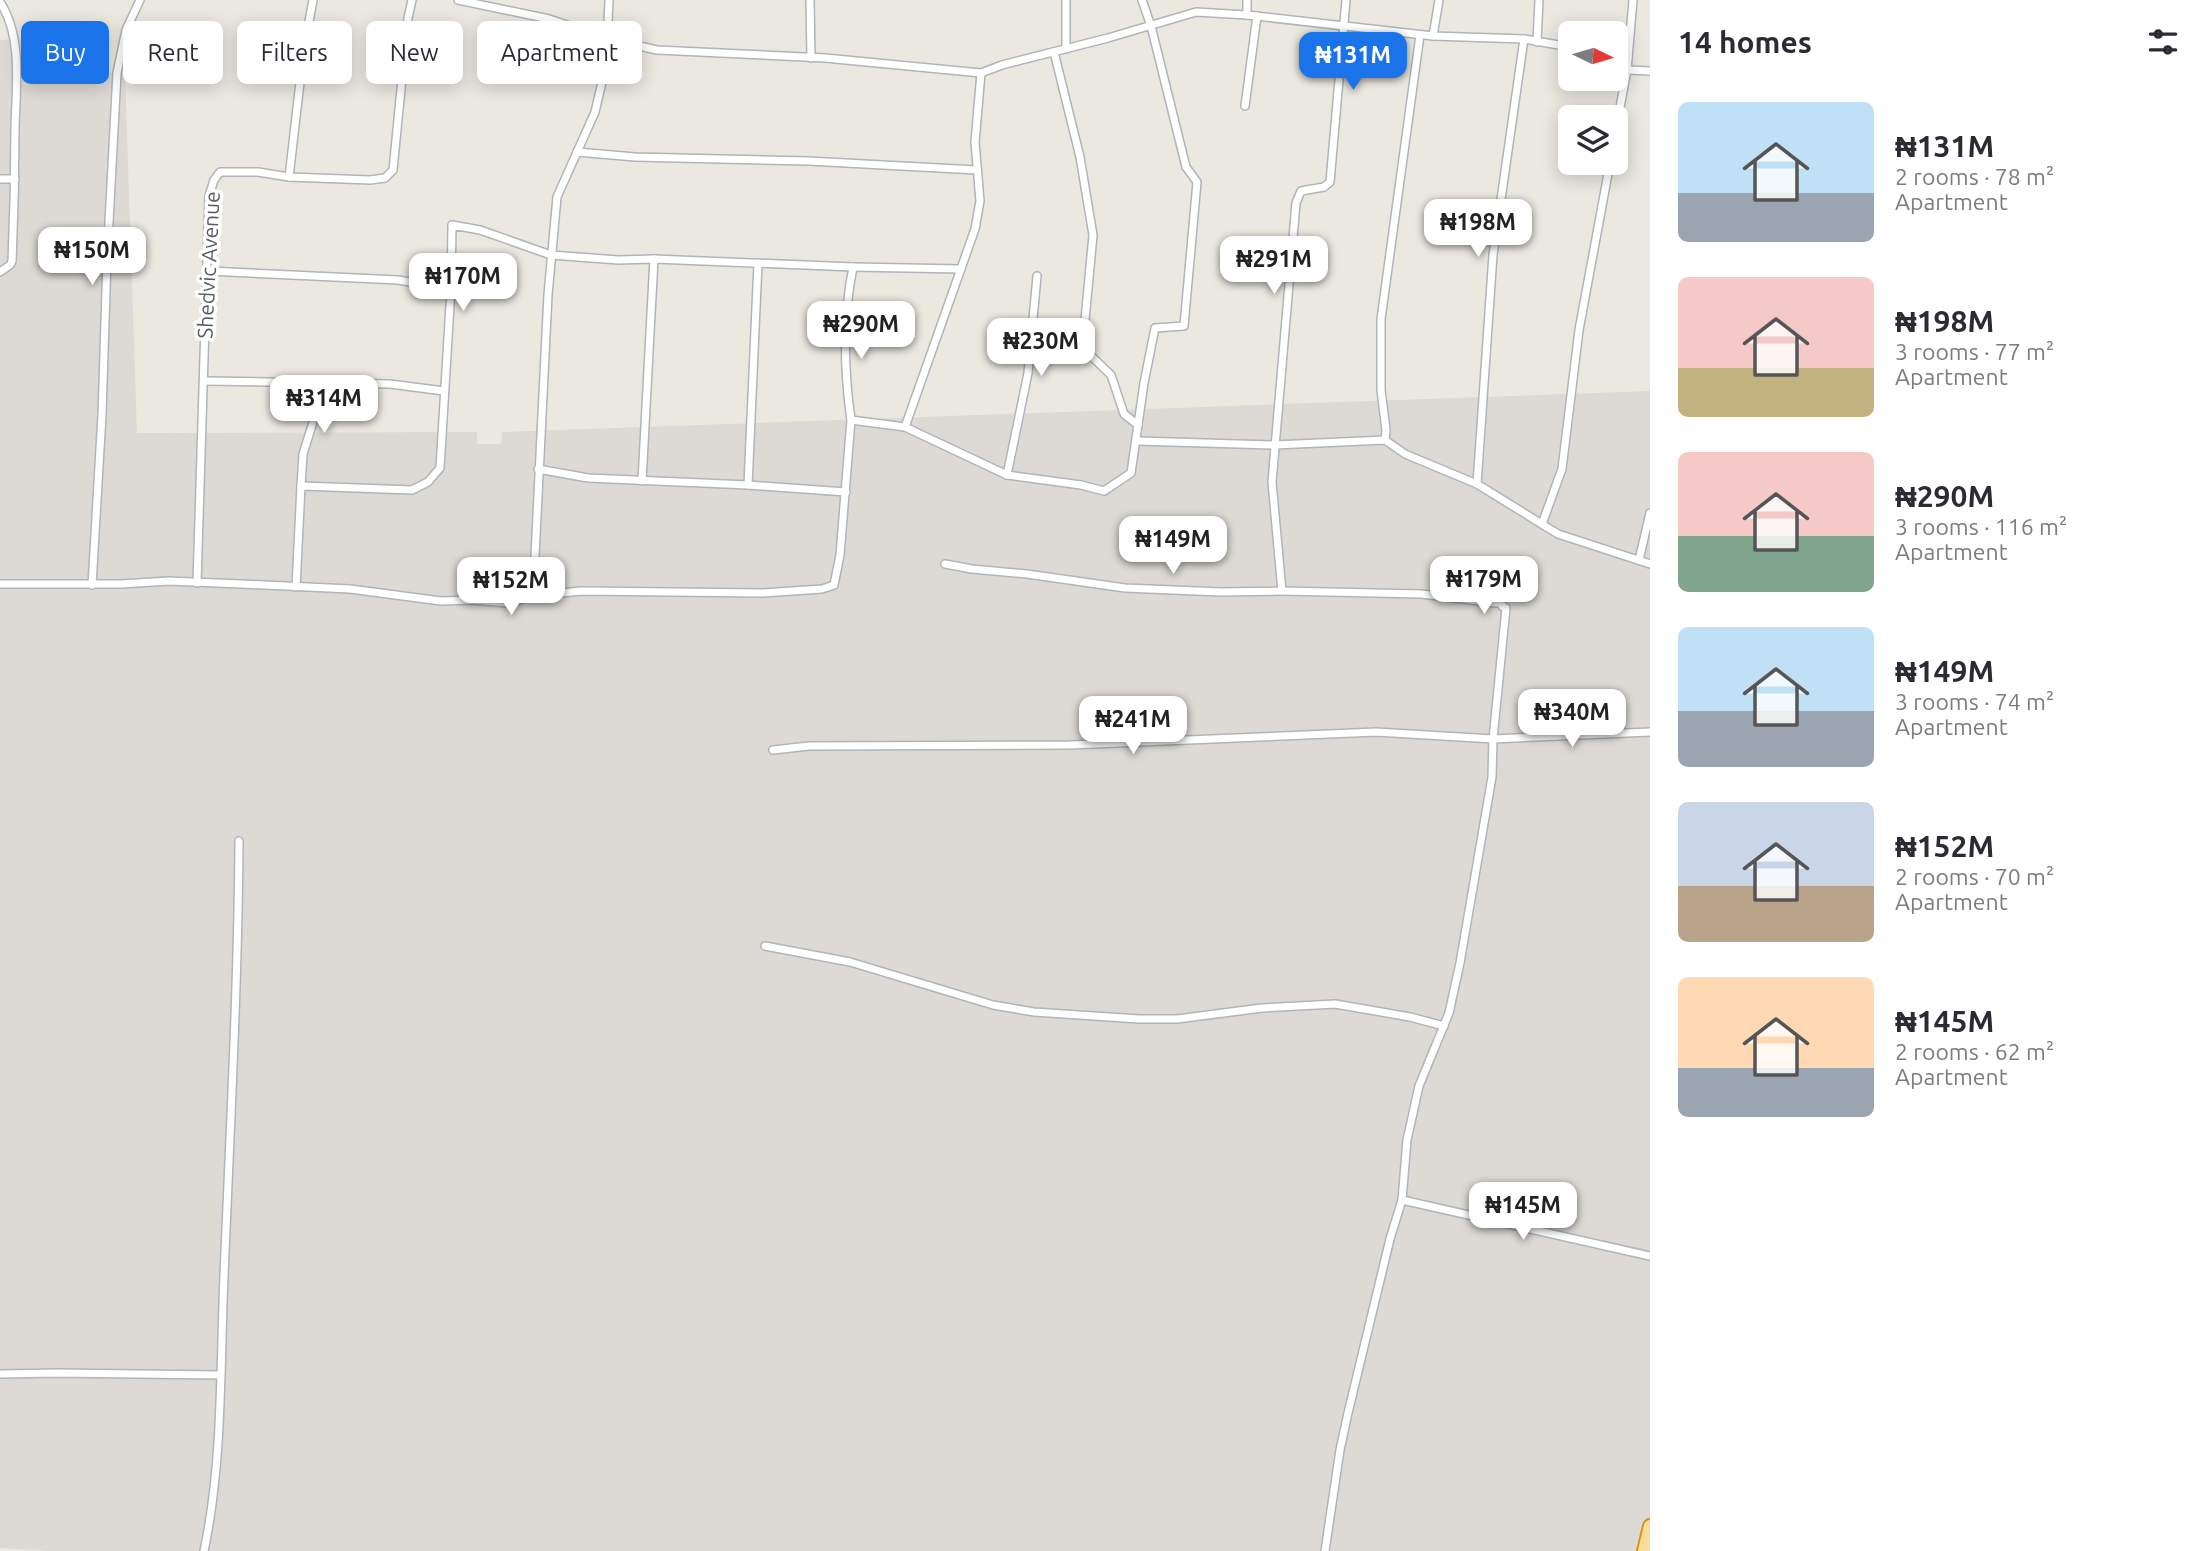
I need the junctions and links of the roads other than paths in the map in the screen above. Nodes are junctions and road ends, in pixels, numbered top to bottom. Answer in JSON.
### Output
{"nodes":[{"id":1,"x":140,"y":0,"type":"edge"},
{"id":2,"x":313,"y":0,"type":"edge"},
{"id":3,"x":412,"y":0,"type":"edge"},
{"id":4,"x":458,"y":0,"type":"edge"},
{"id":5,"x":609,"y":0,"type":"edge"},
{"id":6,"x":810,"y":0,"type":"edge"},
{"id":7,"x":1066,"y":0,"type":"edge"},
{"id":8,"x":1142,"y":0,"type":"edge"},
{"id":9,"x":1247,"y":0,"type":"edge"},
{"id":10,"x":1346,"y":0,"type":"edge"},
{"id":11,"x":1439,"y":0,"type":"edge"},
{"id":12,"x":1539,"y":0,"type":"edge"},
{"id":13,"x":1633,"y":0,"type":"edge"},
{"id":14,"x":0,"y":2,"type":"edge"},
{"id":15,"x":1247,"y":15,"type":"junction"},
{"id":16,"x":1257,"y":16,"type":"junction"},
{"id":17,"x":556,"y":21,"type":"edge"},
{"id":18,"x":608,"y":21,"type":"edge"},
{"id":19,"x":1151,"y":26,"type":"junction"},
{"id":20,"x":1345,"y":28,"type":"junction"},
{"id":21,"x":1420,"y":35,"type":"junction"},
{"id":22,"x":1433,"y":36,"type":"junction"},
{"id":23,"x":1524,"y":39,"type":"junction"},
{"id":24,"x":1537,"y":42,"type":"junction"},
{"id":25,"x":1558,"y":45,"type":"edge"},
{"id":26,"x":642,"y":47,"type":"edge"},
{"id":27,"x":1066,"y":49,"type":"junction"},
{"id":28,"x":1054,"y":52,"type":"junction"},
{"id":29,"x":1628,"y":57,"type":"edge"},
{"id":30,"x":811,"y":58,"type":"junction"},
{"id":31,"x":1628,"y":70,"type":"edge"},
{"id":32,"x":1650,"y":71,"type":"edge"},
{"id":33,"x":981,"y":73,"type":"junction"},
{"id":34,"x":602,"y":84,"type":"edge"},
{"id":35,"x":1245,"y":106,"type":"dead end"},
{"id":36,"x":577,"y":152,"type":"junction"},
{"id":37,"x":977,"y":170,"type":"junction"},
{"id":38,"x":1608,"y":175,"type":"edge"},
{"id":39,"x":289,"y":177,"type":"junction"},
{"id":40,"x":0,"y":179,"type":"edge"},
{"id":41,"x":15,"y":179,"type":"junction"},
{"id":42,"x":551,"y":255,"type":"junction"},
{"id":43,"x":654,"y":259,"type":"junction"},
{"id":44,"x":758,"y":263,"type":"junction"},
{"id":45,"x":853,"y":267,"type":"junction"},
{"id":46,"x":961,"y":269,"type":"junction"},
{"id":47,"x":208,"y":271,"type":"junction"},
{"id":48,"x":0,"y":272,"type":"edge"},
{"id":49,"x":1037,"y":276,"type":"dead end"},
{"id":50,"x":451,"y":289,"type":"junction"},
{"id":51,"x":205,"y":382,"type":"junction"},
{"id":52,"x":315,"y":383,"type":"junction"},
{"id":53,"x":444,"y":391,"type":"junction"},
{"id":54,"x":851,"y":420,"type":"junction"},
{"id":55,"x":1138,"y":425,"type":"junction"},
{"id":56,"x":905,"y":427,"type":"junction"},
{"id":57,"x":1137,"y":440,"type":"junction"},
{"id":58,"x":1385,"y":440,"type":"junction"},
{"id":59,"x":1275,"y":445,"type":"junction"},
{"id":60,"x":538,"y":469,"type":"junction"},
{"id":61,"x":1007,"y":475,"type":"junction"},
{"id":62,"x":642,"y":481,"type":"junction"},
{"id":63,"x":1477,"y":484,"type":"junction"},
{"id":64,"x":748,"y":485,"type":"junction"},
{"id":65,"x":301,"y":486,"type":"junction"},
{"id":66,"x":846,"y":492,"type":"junction"},
{"id":67,"x":1650,"y":513,"type":"edge"},
{"id":68,"x":1542,"y":524,"type":"junction"},
{"id":69,"x":1639,"y":560,"type":"junction"},
{"id":70,"x":945,"y":564,"type":"dead end"},
{"id":71,"x":1650,"y":564,"type":"edge"},
{"id":72,"x":197,"y":583,"type":"junction"},
{"id":73,"x":0,"y":584,"type":"edge"},
{"id":74,"x":92,"y":585,"type":"junction"},
{"id":75,"x":296,"y":587,"type":"junction"},
{"id":76,"x":1282,"y":590,"type":"junction"},
{"id":77,"x":533,"y":596,"type":"junction"},
{"id":78,"x":1650,"y":732,"type":"edge"},
{"id":79,"x":1493,"y":739,"type":"junction"},
{"id":80,"x":773,"y":750,"type":"dead end"},
{"id":81,"x":239,"y":841,"type":"dead end"},
{"id":82,"x":765,"y":946,"type":"dead end"},
{"id":83,"x":1444,"y":1026,"type":"junction"},
{"id":84,"x":1402,"y":1200,"type":"junction"},
{"id":85,"x":1650,"y":1256,"type":"edge"},
{"id":86,"x":0,"y":1374,"type":"edge"},
{"id":87,"x":220,"y":1375,"type":"junction"},
{"id":88,"x":1650,"y":1526,"type":"edge"},
{"id":89,"x":204,"y":1551,"type":"edge"},
{"id":90,"x":1325,"y":1551,"type":"edge"},
{"id":91,"x":1644,"y":1551,"type":"edge"}],
"edges":[{"from":1,"to":74,"type":"street"},
{"from":2,"to":39,"type":"street"},
{"from":3,"to":39,"type":"street","name":"Shedvic Avenue"},
{"from":4,"to":17,"type":"street"},
{"from":5,"to":18,"type":"street"},
{"from":6,"to":30,"type":"street"},
{"from":7,"to":27,"type":"street"},
{"from":8,"to":19,"type":"street"},
{"from":9,"to":15,"type":"street"},
{"from":10,"to":20,"type":"street"},
{"from":11,"to":22,"type":"street"},
{"from":12,"to":24,"type":"street"},
{"from":13,"to":29,"type":"street"},
{"from":14,"to":41,"type":"street"},
{"from":15,"to":16,"type":"street"},
{"from":15,"to":19,"type":"street"},
{"from":16,"to":20,"type":"street"},
{"from":16,"to":35,"type":"street"},
{"from":19,"to":27,"type":"street"},
{"from":19,"to":55,"type":"street"},
{"from":20,"to":21,"type":"street"},
{"from":20,"to":59,"type":"street"},
{"from":21,"to":22,"type":"street"},
{"from":21,"to":58,"type":"street"},
{"from":22,"to":23,"type":"street"},
{"from":23,"to":24,"type":"street"},
{"from":23,"to":63,"type":"street"},
{"from":24,"to":25,"type":"street"},
{"from":26,"to":30,"type":"street"},
{"from":27,"to":28,"type":"street"},
{"from":28,"to":33,"type":"street"},
{"from":28,"to":55,"type":"street"},
{"from":30,"to":33,"type":"street"},
{"from":31,"to":32,"type":"street"},
{"from":33,"to":37,"type":"street"},
{"from":34,"to":36,"type":"street"},
{"from":36,"to":37,"type":"street"},
{"from":36,"to":42,"type":"street"},
{"from":37,"to":46,"type":"street"},
{"from":38,"to":68,"type":"street"},
{"from":39,"to":47,"type":"street","name":"Shedvic Avenue"},
{"from":40,"to":41,"type":"street"},
{"from":41,"to":48,"type":"street"},
{"from":42,"to":43,"type":"street"},
{"from":42,"to":50,"type":"street"},
{"from":42,"to":60,"type":"street"},
{"from":43,"to":44,"type":"street"},
{"from":43,"to":62,"type":"street"},
{"from":44,"to":45,"type":"street"},
{"from":44,"to":64,"type":"street"},
{"from":45,"to":46,"type":"street"},
{"from":45,"to":54,"type":"street"},
{"from":46,"to":56,"type":"street"},
{"from":47,"to":50,"type":"street"},
{"from":47,"to":51,"type":"street","name":"Shedvic Avenue"},
{"from":49,"to":61,"type":"street"},
{"from":50,"to":53,"type":"street"},
{"from":51,"to":52,"type":"street"},
{"from":51,"to":72,"type":"street","name":"Shedvic Avenue"},
{"from":52,"to":53,"type":"street"},
{"from":52,"to":65,"type":"street"},
{"from":53,"to":65,"type":"street"},
{"from":54,"to":56,"type":"street"},
{"from":54,"to":66,"type":"street"},
{"from":55,"to":57,"type":"street"},
{"from":56,"to":61,"type":"street"},
{"from":57,"to":59,"type":"street"},
{"from":57,"to":61,"type":"street"},
{"from":58,"to":59,"type":"street"},
{"from":58,"to":63,"type":"street"},
{"from":59,"to":76,"type":"street"},
{"from":60,"to":62,"type":"street"},
{"from":60,"to":77,"type":"street"},
{"from":62,"to":64,"type":"street"},
{"from":63,"to":68,"type":"street"},
{"from":64,"to":66,"type":"street"},
{"from":65,"to":75,"type":"street"},
{"from":66,"to":77,"type":"street"},
{"from":67,"to":69,"type":"street"},
{"from":68,"to":69,"type":"street"},
{"from":69,"to":71,"type":"street"},
{"from":70,"to":76,"type":"street"},
{"from":72,"to":74,"type":"street"},
{"from":72,"to":75,"type":"street"},
{"from":73,"to":74,"type":"street"},
{"from":75,"to":77,"type":"street"},
{"from":76,"to":79,"type":"street"},
{"from":78,"to":79,"type":"street"},
{"from":79,"to":80,"type":"street"},
{"from":79,"to":83,"type":"street"},
{"from":81,"to":87,"type":"street"},
{"from":82,"to":83,"type":"street"},
{"from":83,"to":84,"type":"street"},
{"from":84,"to":85,"type":"street"},
{"from":84,"to":90,"type":"street"},
{"from":86,"to":87,"type":"street"},
{"from":87,"to":89,"type":"street"},
{"from":88,"to":91,"type":"highway"}]}
